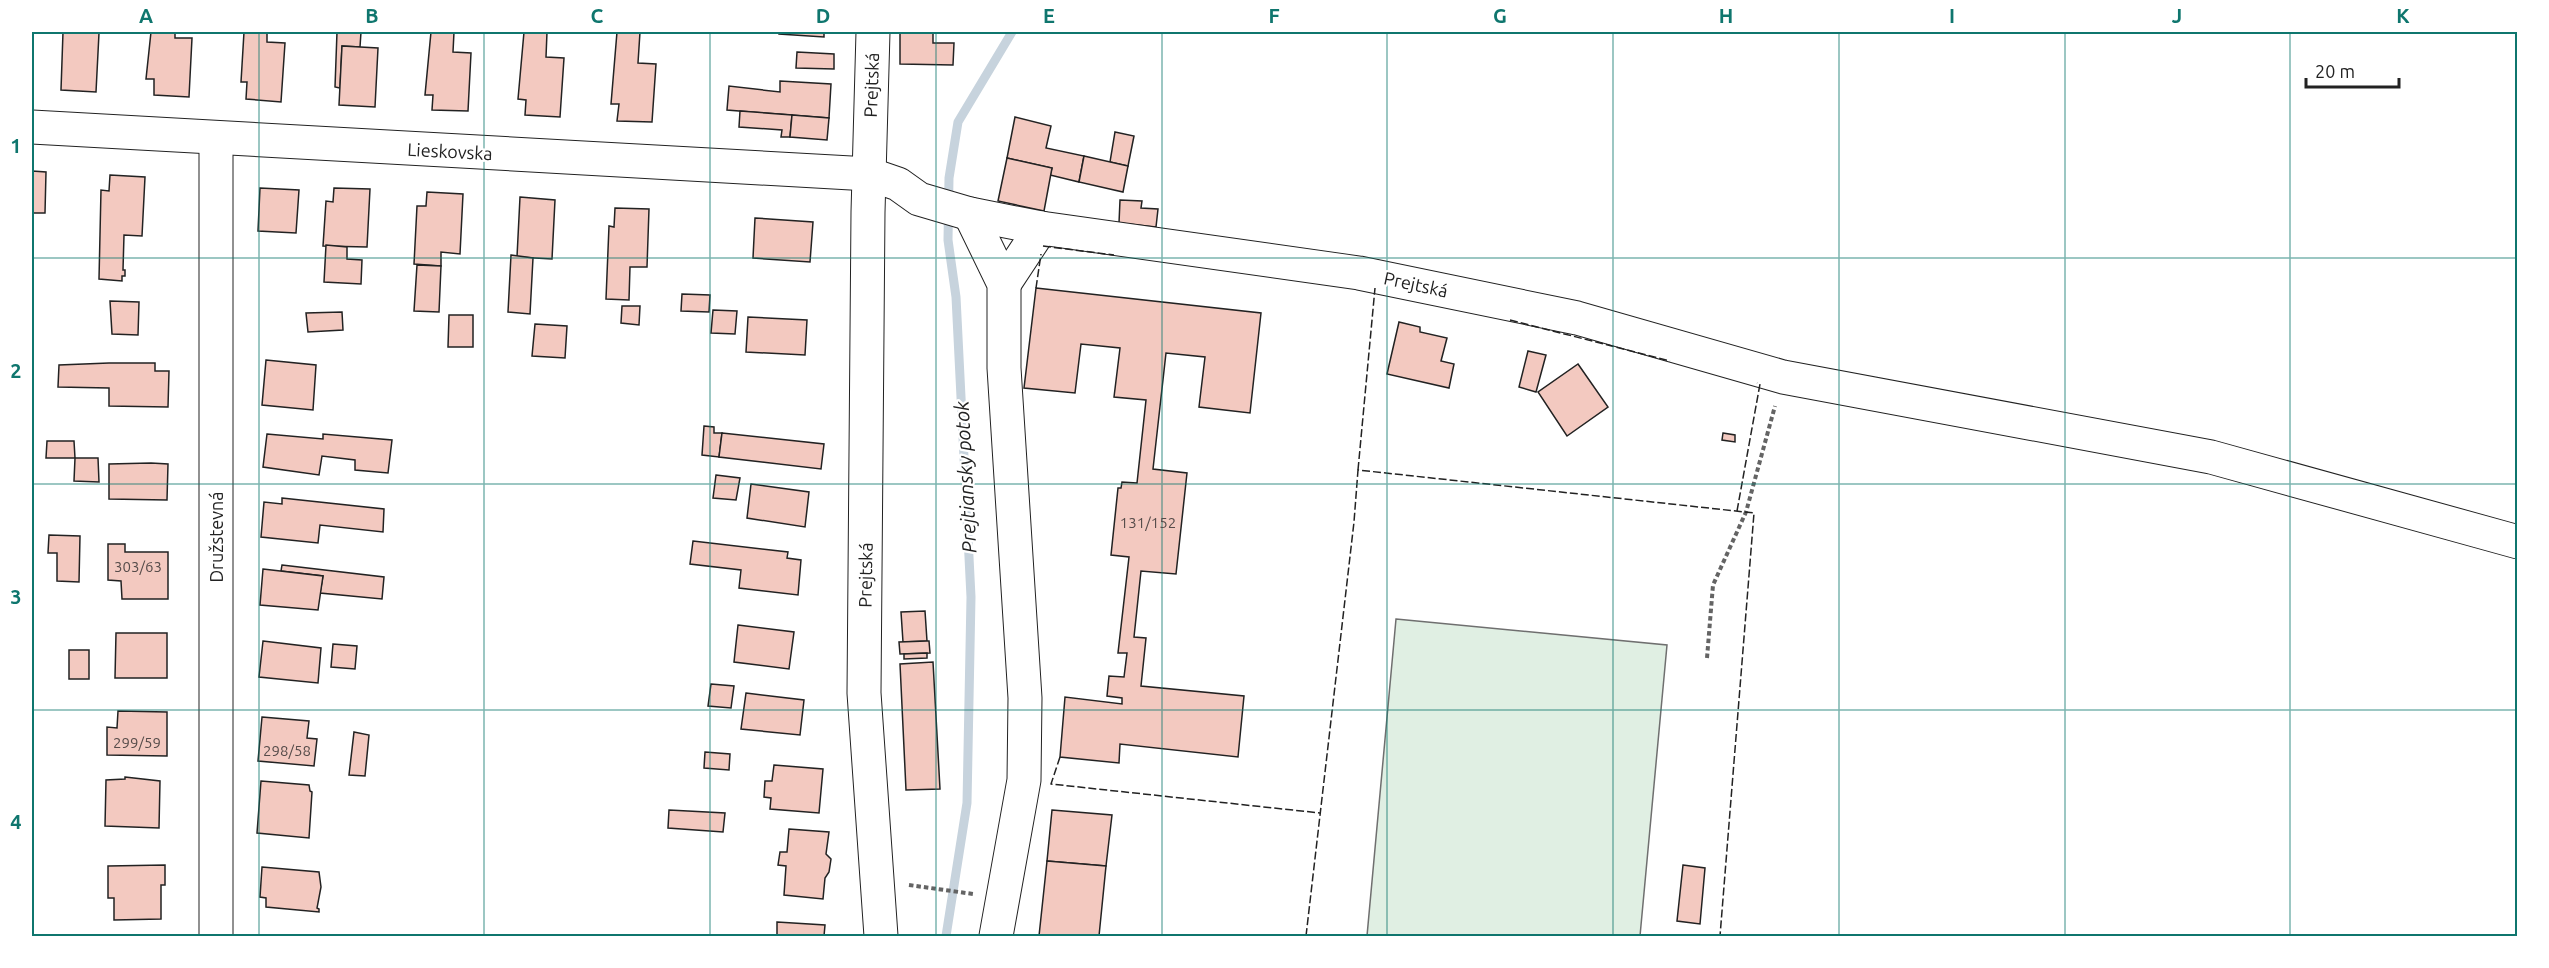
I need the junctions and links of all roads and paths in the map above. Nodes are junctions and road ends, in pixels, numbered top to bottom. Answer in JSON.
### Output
{"nodes":[{"id":1,"x":873,"y":32,"type":"edge"},
{"id":2,"x":32,"y":127,"type":"edge"},
{"id":3,"x":216,"y":138,"type":"junction"},
{"id":4,"x":869,"y":174,"type":"junction"},
{"id":5,"x":919,"y":200,"type":"junction"},
{"id":6,"x":868,"y":212,"type":"junction"},
{"id":7,"x":965,"y":213,"type":"junction"},
{"id":8,"x":1041,"y":228,"type":"junction"},
{"id":9,"x":1004,"y":284,"type":"junction"},
{"id":10,"x":1784,"y":377,"type":"junction"},
{"id":11,"x":2517,"y":542,"type":"edge"},
{"id":12,"x":1707,"y":658,"type":"dead end"},
{"id":13,"x":937,"y":888,"type":"dead end"},
{"id":14,"x":969,"y":893,"type":"dead end"},
{"id":15,"x":216,"y":936,"type":"edge"},
{"id":16,"x":881,"y":936,"type":"edge"},
{"id":17,"x":996,"y":936,"type":"edge"}],
"edges":[{"from":1,"to":4,"type":"street","name":"Prejtská"},
{"from":2,"to":3,"type":"street","name":"Lieskovska"},
{"from":3,"to":4,"type":"street","name":"Lieskovska"},
{"from":3,"to":15,"type":"street","name":"Družstevná"},
{"from":4,"to":5,"type":"street","name":"Prejtská"},
{"from":4,"to":6,"type":"street","name":"Prejtská"},
{"from":5,"to":6,"type":"street","name":"Prejtská"},
{"from":5,"to":7,"type":"street","name":"Prejtská"},
{"from":6,"to":16,"type":"street","name":"Prejtská"},
{"from":7,"to":8,"type":"street","name":"Prejtská"},
{"from":7,"to":9,"type":"street"},
{"from":8,"to":9,"type":"street"},
{"from":8,"to":10,"type":"street","name":"Prejtská"},
{"from":9,"to":17,"type":"street"},
{"from":10,"to":11,"type":"street","name":"Prejtská"},
{"from":10,"to":12,"type":"path"},
{"from":13,"to":14,"type":"path"}]}
